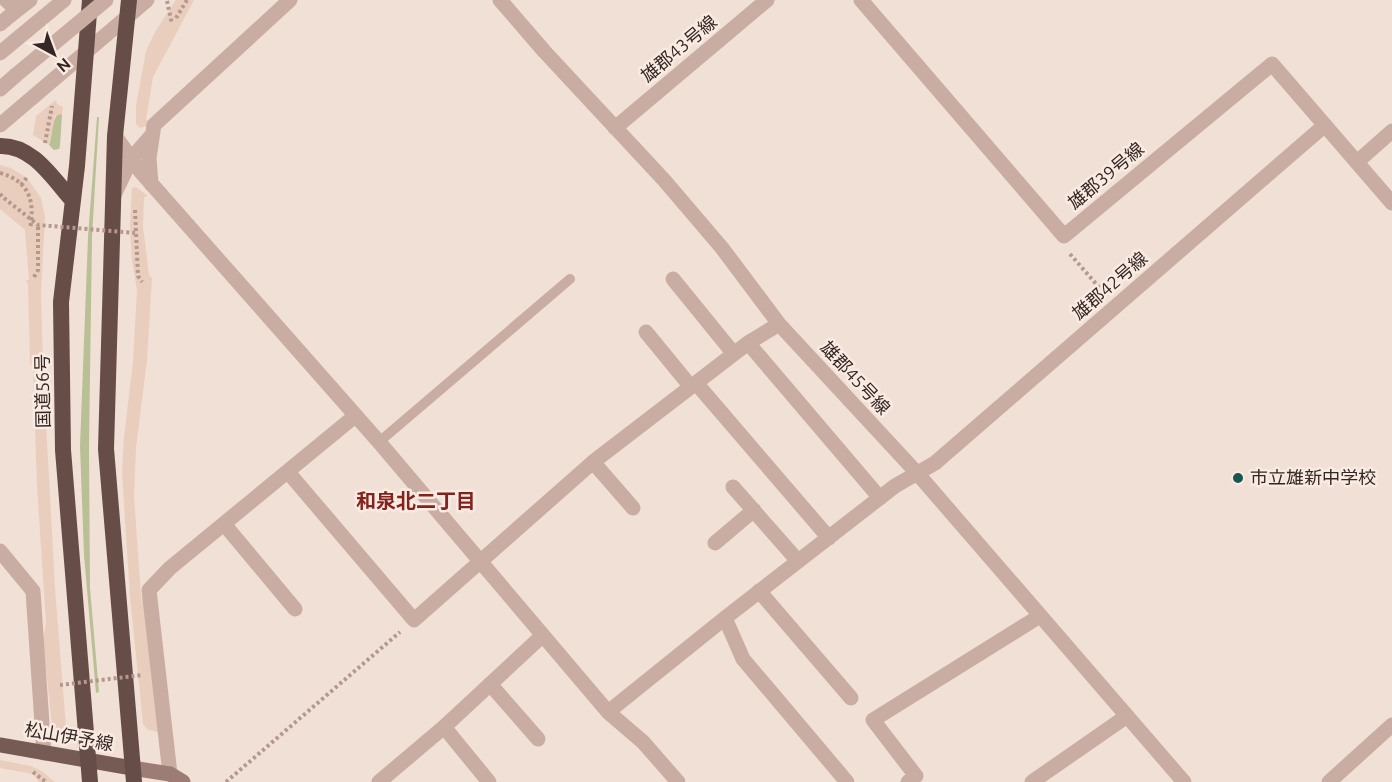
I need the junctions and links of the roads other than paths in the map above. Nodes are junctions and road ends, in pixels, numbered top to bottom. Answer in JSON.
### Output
{"nodes":[{"id":1,"x":30,"y":0,"type":"edge"},
{"id":2,"x":64,"y":0,"type":"edge"},
{"id":3,"x":90,"y":0,"type":"edge"},
{"id":4,"x":106,"y":0,"type":"edge"},
{"id":5,"x":147,"y":0,"type":"edge"},
{"id":6,"x":290,"y":0,"type":"edge"},
{"id":7,"x":500,"y":0,"type":"edge"},
{"id":8,"x":767,"y":0,"type":"edge"},
{"id":9,"x":861,"y":0,"type":"edge"},
{"id":10,"x":11,"y":5,"type":"edge"},
{"id":11,"x":128,"y":8,"type":"edge"},
{"id":12,"x":0,"y":24,"type":"edge"},
{"id":13,"x":85,"y":52,"type":"junction"},
{"id":14,"x":0,"y":53,"type":"edge"},
{"id":15,"x":0,"y":89,"type":"edge"},
{"id":16,"x":0,"y":125,"type":"edge"},
{"id":17,"x":1325,"y":125,"type":"junction"},
{"id":18,"x":615,"y":128,"type":"junction"},
{"id":19,"x":1392,"y":131,"type":"edge"},
{"id":20,"x":152,"y":135,"type":"junction"},
{"id":21,"x":115,"y":136,"type":"junction"},
{"id":22,"x":0,"y":146,"type":"edge"},
{"id":23,"x":131,"y":159,"type":"junction"},
{"id":24,"x":1357,"y":162,"type":"junction"},
{"id":25,"x":151,"y":184,"type":"junction"},
{"id":26,"x":113,"y":197,"type":"junction"},
{"id":27,"x":73,"y":201,"type":"junction"},
{"id":28,"x":1392,"y":203,"type":"edge"},
{"id":29,"x":570,"y":279,"type":"dead end"},
{"id":30,"x":673,"y":279,"type":"dead end"},
{"id":31,"x":778,"y":324,"type":"junction"},
{"id":32,"x":646,"y":332,"type":"dead end"},
{"id":33,"x":748,"y":343,"type":"junction"},
{"id":34,"x":734,"y":354,"type":"junction"},
{"id":35,"x":693,"y":385,"type":"junction"},
{"id":36,"x":354,"y":416,"type":"junction"},
{"id":37,"x":379,"y":442,"type":"junction"},
{"id":38,"x":593,"y":462,"type":"junction"},
{"id":39,"x":288,"y":472,"type":"junction"},
{"id":40,"x":917,"y":473,"type":"junction"},
{"id":41,"x":733,"y":487,"type":"dead end"},
{"id":42,"x":880,"y":498,"type":"junction"},
{"id":43,"x":633,"y":508,"type":"dead end"},
{"id":44,"x":753,"y":510,"type":"junction"},
{"id":45,"x":224,"y":524,"type":"junction"},
{"id":46,"x":829,"y":538,"type":"junction"},
{"id":47,"x":715,"y":543,"type":"dead end"},
{"id":48,"x":0,"y":551,"type":"edge"},
{"id":49,"x":479,"y":561,"type":"junction"},
{"id":50,"x":798,"y":561,"type":"junction"},
{"id":51,"x":759,"y":591,"type":"junction"},
{"id":52,"x":295,"y":609,"type":"dead end"},
{"id":53,"x":1040,"y":616,"type":"junction"},
{"id":54,"x":725,"y":618,"type":"junction"},
{"id":55,"x":542,"y":636,"type":"junction"},
{"id":56,"x":490,"y":684,"type":"junction"},
{"id":57,"x":851,"y":698,"type":"dead end"},
{"id":58,"x":608,"y":712,"type":"junction"},
{"id":59,"x":1127,"y":716,"type":"junction"},
{"id":60,"x":1392,"y":725,"type":"edge"},
{"id":61,"x":444,"y":727,"type":"junction"},
{"id":62,"x":538,"y":739,"type":"dead end"},
{"id":63,"x":0,"y":745,"type":"edge"},
{"id":64,"x":44,"y":753,"type":"junction"},
{"id":65,"x":87,"y":761,"type":"junction"},
{"id":66,"x":133,"y":775,"type":"edge"},
{"id":67,"x":177,"y":778,"type":"edge"},
{"id":68,"x":90,"y":782,"type":"edge"},
{"id":69,"x":379,"y":782,"type":"edge"},
{"id":70,"x":489,"y":782,"type":"edge"},
{"id":71,"x":678,"y":782,"type":"edge"},
{"id":72,"x":848,"y":782,"type":"edge"},
{"id":73,"x":908,"y":782,"type":"edge"},
{"id":74,"x":1032,"y":782,"type":"edge"},
{"id":75,"x":1184,"y":782,"type":"edge"},
{"id":76,"x":1329,"y":782,"type":"edge"}],
"edges":[{"from":1,"to":10,"type":"street"},
{"from":2,"to":14,"type":"street","bridge":true},
{"from":3,"to":13,"type":"highway","name":"国道56号"},
{"from":4,"to":15,"type":"street","bridge":true},
{"from":5,"to":11,"type":"street"},
{"from":6,"to":20,"type":"street"},
{"from":7,"to":18,"type":"street","name":"雄郡45号線"},
{"from":8,"to":18,"type":"street","name":"雄郡43号線"},
{"from":9,"to":17,"type":"street","name":"雄郡39号線"},
{"from":10,"to":12,"type":"street"},
{"from":11,"to":13,"type":"street"},
{"from":11,"to":21,"type":"highway"},
{"from":13,"to":16,"type":"street"},
{"from":13,"to":27,"type":"highway","name":"国道56号"},
{"from":17,"to":24,"type":"street","name":"雄郡39号線"},
{"from":17,"to":40,"type":"street","name":"雄郡42号線"},
{"from":18,"to":31,"type":"street","name":"雄郡45号線"},
{"from":19,"to":24,"type":"street"},
{"from":20,"to":23,"type":"street"},
{"from":20,"to":25,"type":"street"},
{"from":21,"to":23,"type":"street"},
{"from":21,"to":26,"type":"highway"},
{"from":22,"to":27,"type":"highway"},
{"from":23,"to":25,"type":"street"},
{"from":23,"to":26,"type":"street"},
{"from":24,"to":28,"type":"street","name":"雄郡39号線"},
{"from":25,"to":36,"type":"street"},
{"from":26,"to":66,"type":"highway"},
{"from":27,"to":65,"type":"highway","name":"国道56号"},
{"from":29,"to":37,"type":"lane"},
{"from":30,"to":34,"type":"street"},
{"from":31,"to":33,"type":"street"},
{"from":31,"to":40,"type":"street","name":"雄郡45号線"},
{"from":32,"to":35,"type":"street"},
{"from":33,"to":34,"type":"street"},
{"from":33,"to":42,"type":"street"},
{"from":34,"to":35,"type":"street"},
{"from":35,"to":38,"type":"street"},
{"from":35,"to":46,"type":"street"},
{"from":36,"to":37,"type":"street"},
{"from":36,"to":39,"type":"street"},
{"from":37,"to":49,"type":"street"},
{"from":38,"to":43,"type":"street"},
{"from":38,"to":49,"type":"street"},
{"from":39,"to":45,"type":"street"},
{"from":39,"to":49,"type":"street"},
{"from":40,"to":42,"type":"street","name":"雄郡42号線"},
{"from":40,"to":53,"type":"street","name":"雄郡45号線"},
{"from":41,"to":44,"type":"street"},
{"from":42,"to":46,"type":"street","name":"雄郡42号線"},
{"from":44,"to":47,"type":"street"},
{"from":44,"to":50,"type":"street"},
{"from":45,"to":52,"type":"street"},
{"from":45,"to":67,"type":"street"},
{"from":46,"to":50,"type":"street","name":"雄郡42号線"},
{"from":48,"to":64,"type":"street"},
{"from":49,"to":55,"type":"street"},
{"from":50,"to":51,"type":"street","name":"雄郡42号線"},
{"from":51,"to":54,"type":"street","name":"雄郡42号線"},
{"from":51,"to":57,"type":"street"},
{"from":53,"to":59,"type":"street","name":"雄郡45号線"},
{"from":53,"to":73,"type":"street"},
{"from":54,"to":58,"type":"street","name":"雄郡42号線"},
{"from":54,"to":72,"type":"street"},
{"from":55,"to":56,"type":"street"},
{"from":55,"to":58,"type":"street"},
{"from":56,"to":61,"type":"street"},
{"from":56,"to":62,"type":"street"},
{"from":58,"to":71,"type":"street"},
{"from":59,"to":74,"type":"street"},
{"from":59,"to":75,"type":"street","name":"雄郡45号線"},
{"from":60,"to":76,"type":"street"},
{"from":61,"to":69,"type":"street"},
{"from":61,"to":70,"type":"street"},
{"from":63,"to":64,"type":"main road","name":"松山伊予線"},
{"from":64,"to":65,"type":"main road","name":"松山伊予線"},
{"from":65,"to":66,"type":"main road","name":"松山伊予線"},
{"from":65,"to":68,"type":"highway","name":"国道56号"},
{"from":66,"to":67,"type":"main road"}]}
